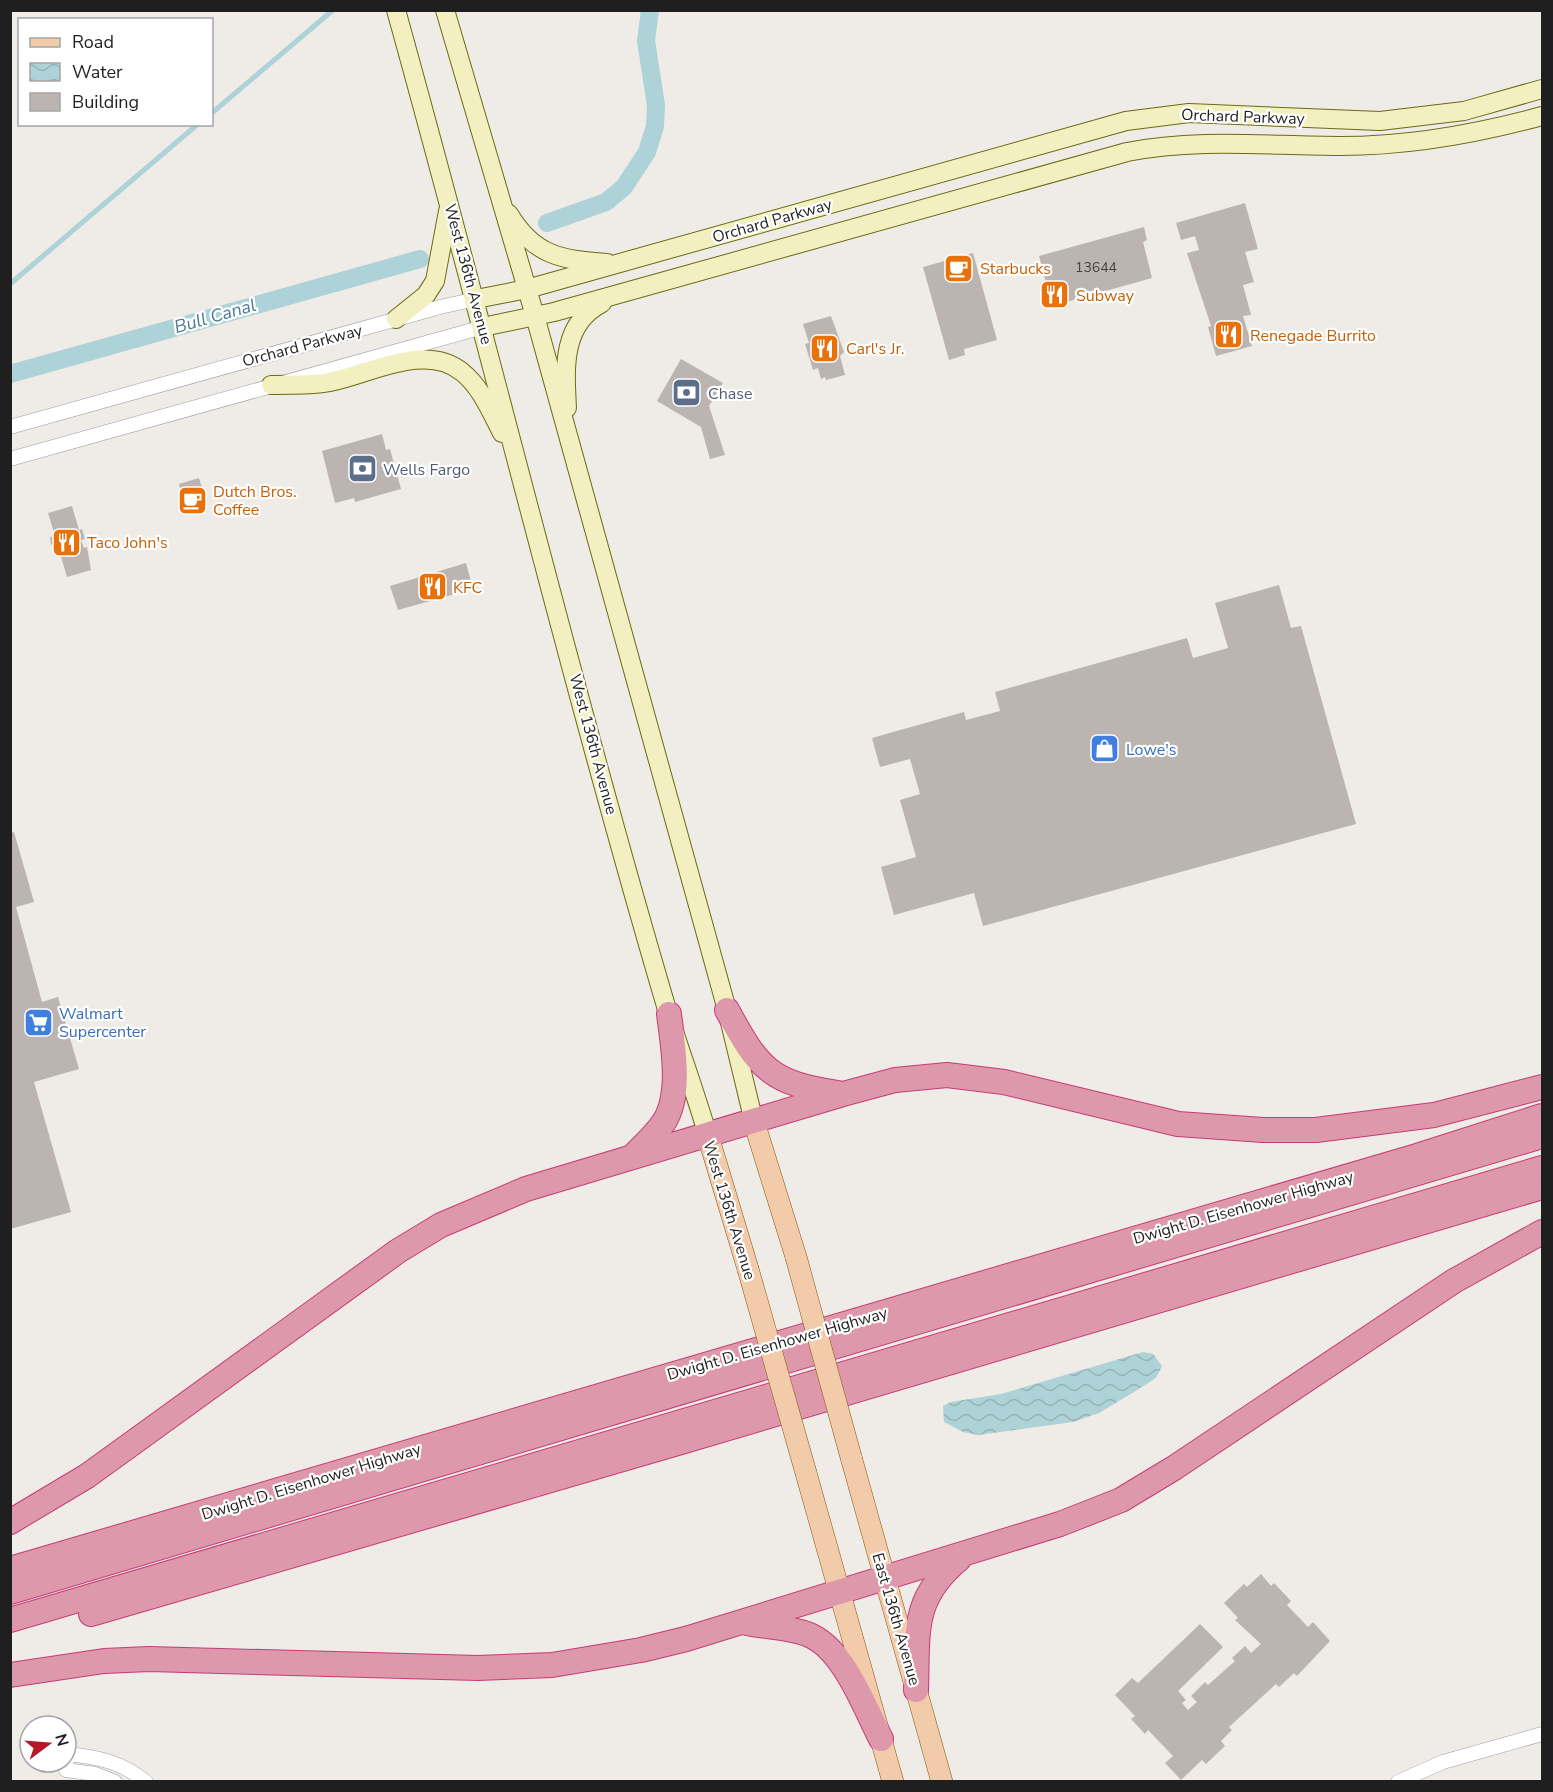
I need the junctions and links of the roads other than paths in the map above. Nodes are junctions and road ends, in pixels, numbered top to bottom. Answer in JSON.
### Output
{"nodes":[{"id":1,"x":396,"y":10,"type":"edge"},
{"id":2,"x":446,"y":10,"type":"edge"},
{"id":3,"x":1542,"y":89,"type":"edge"},
{"id":4,"x":1542,"y":116,"type":"edge"},
{"id":5,"x":449,"y":201,"type":"junction"},
{"id":6,"x":501,"y":201,"type":"junction"},
{"id":7,"x":618,"y":263,"type":"junction"},
{"id":8,"x":527,"y":289,"type":"junction"},
{"id":9,"x":624,"y":292,"type":"junction"},
{"id":10,"x":476,"y":299,"type":"junction"},
{"id":11,"x":535,"y":316,"type":"junction"},
{"id":12,"x":396,"y":319,"type":"junction"},
{"id":13,"x":483,"y":327,"type":"junction"},
{"id":14,"x":271,"y":385,"type":"junction"},
{"id":15,"x":10,"y":427,"type":"edge"},
{"id":16,"x":569,"y":440,"type":"junction"},
{"id":17,"x":515,"y":457,"type":"junction"},
{"id":18,"x":10,"y":459,"type":"edge"},
{"id":19,"x":727,"y":1010,"type":"junction"},
{"id":20,"x":669,"y":1014,"type":"junction"},
{"id":21,"x":1542,"y":1087,"type":"edge"},
{"id":22,"x":843,"y":1094,"type":"junction"},
{"id":23,"x":1542,"y":1116,"type":"edge"},
{"id":24,"x":754,"y":1122,"type":"junction"},
{"id":25,"x":708,"y":1136,"type":"junction"},
{"id":26,"x":1542,"y":1136,"type":"edge"},
{"id":27,"x":635,"y":1154,"type":"junction"},
{"id":28,"x":1542,"y":1168,"type":"edge"},
{"id":29,"x":1542,"y":1187,"type":"edge"},
{"id":30,"x":1542,"y":1232,"type":"edge"},
{"id":31,"x":10,"y":1522,"type":"edge"},
{"id":32,"x":964,"y":1554,"type":"junction"},
{"id":33,"x":10,"y":1569,"type":"edge"},
{"id":34,"x":885,"y":1578,"type":"junction"},
{"id":35,"x":10,"y":1592,"type":"edge"},
{"id":36,"x":840,"y":1593,"type":"junction"},
{"id":37,"x":10,"y":1620,"type":"edge"},
{"id":38,"x":742,"y":1622,"type":"junction"},
{"id":39,"x":10,"y":1637,"type":"edge"},
{"id":40,"x":10,"y":1675,"type":"edge"},
{"id":41,"x":916,"y":1690,"type":"junction"},
{"id":42,"x":1542,"y":1734,"type":"edge"},
{"id":43,"x":881,"y":1738,"type":"junction"},
{"id":44,"x":78,"y":1755,"type":"edge"},
{"id":45,"x":78,"y":1772,"type":"edge"},
{"id":46,"x":115,"y":1782,"type":"edge"},
{"id":47,"x":146,"y":1782,"type":"edge"},
{"id":48,"x":893,"y":1782,"type":"edge"},
{"id":49,"x":942,"y":1782,"type":"edge"},
{"id":50,"x":1398,"y":1782,"type":"edge"}],
"edges":[{"from":1,"to":5,"type":"main road","name":"West 136th Avenue"},
{"from":2,"to":6,"type":"main road"},
{"from":3,"to":7,"type":"main road","name":"Orchard Parkway"},
{"from":4,"to":9,"type":"main road","name":"Orchard Parkway"},
{"from":5,"to":10,"type":"main road","name":"West 136th Avenue"},
{"from":5,"to":12,"type":"main road"},
{"from":6,"to":7,"type":"main road"},
{"from":6,"to":8,"type":"main road"},
{"from":7,"to":8,"type":"main road","name":"Orchard Parkway"},
{"from":8,"to":10,"type":"main road","name":"Orchard Parkway"},
{"from":8,"to":11,"type":"main road"},
{"from":9,"to":11,"type":"main road","name":"Orchard Parkway"},
{"from":9,"to":16,"type":"main road"},
{"from":10,"to":12,"type":"street","name":"Orchard Parkway"},
{"from":10,"to":13,"type":"main road","name":"West 136th Avenue"},
{"from":11,"to":13,"type":"main road","name":"Orchard Parkway"},
{"from":11,"to":16,"type":"main road"},
{"from":12,"to":15,"type":"street","name":"Orchard Parkway"},
{"from":13,"to":14,"type":"street","name":"Orchard Parkway"},
{"from":13,"to":17,"type":"main road","name":"West 136th Avenue"},
{"from":14,"to":17,"type":"main road"},
{"from":14,"to":18,"type":"street","name":"Orchard Parkway"},
{"from":16,"to":19,"type":"main road"},
{"from":17,"to":20,"type":"main road","name":"West 136th Avenue"},
{"from":19,"to":22,"type":"highway"},
{"from":19,"to":24,"type":"main road"},
{"from":20,"to":25,"type":"main road","name":"West 136th Avenue"},
{"from":20,"to":27,"type":"highway"},
{"from":21,"to":22,"type":"highway"},
{"from":22,"to":24,"type":"highway"},
{"from":23,"to":33,"type":"highway","name":"Dwight D. Eisenhower Highway"},
{"from":24,"to":25,"type":"highway"},
{"from":24,"to":34,"type":"main road","name":"East 136th Avenue","bridge":true},
{"from":25,"to":27,"type":"highway"},
{"from":25,"to":36,"type":"main road","name":"West 136th Avenue","bridge":true},
{"from":26,"to":35,"type":"highway"},
{"from":27,"to":31,"type":"highway"},
{"from":28,"to":37,"type":"highway"},
{"from":29,"to":39,"type":"highway"},
{"from":30,"to":32,"type":"highway"},
{"from":32,"to":34,"type":"highway"},
{"from":32,"to":41,"type":"highway"},
{"from":34,"to":36,"type":"highway"},
{"from":34,"to":41,"type":"main road","name":"East 136th Avenue"},
{"from":36,"to":38,"type":"highway"},
{"from":36,"to":43,"type":"main road"},
{"from":38,"to":40,"type":"highway"},
{"from":38,"to":43,"type":"highway"},
{"from":41,"to":49,"type":"main road","name":"East 136th Avenue"},
{"from":42,"to":50,"type":"street"},
{"from":43,"to":48,"type":"main road"},
{"from":44,"to":47,"type":"street"},
{"from":45,"to":46,"type":"street"}]}
